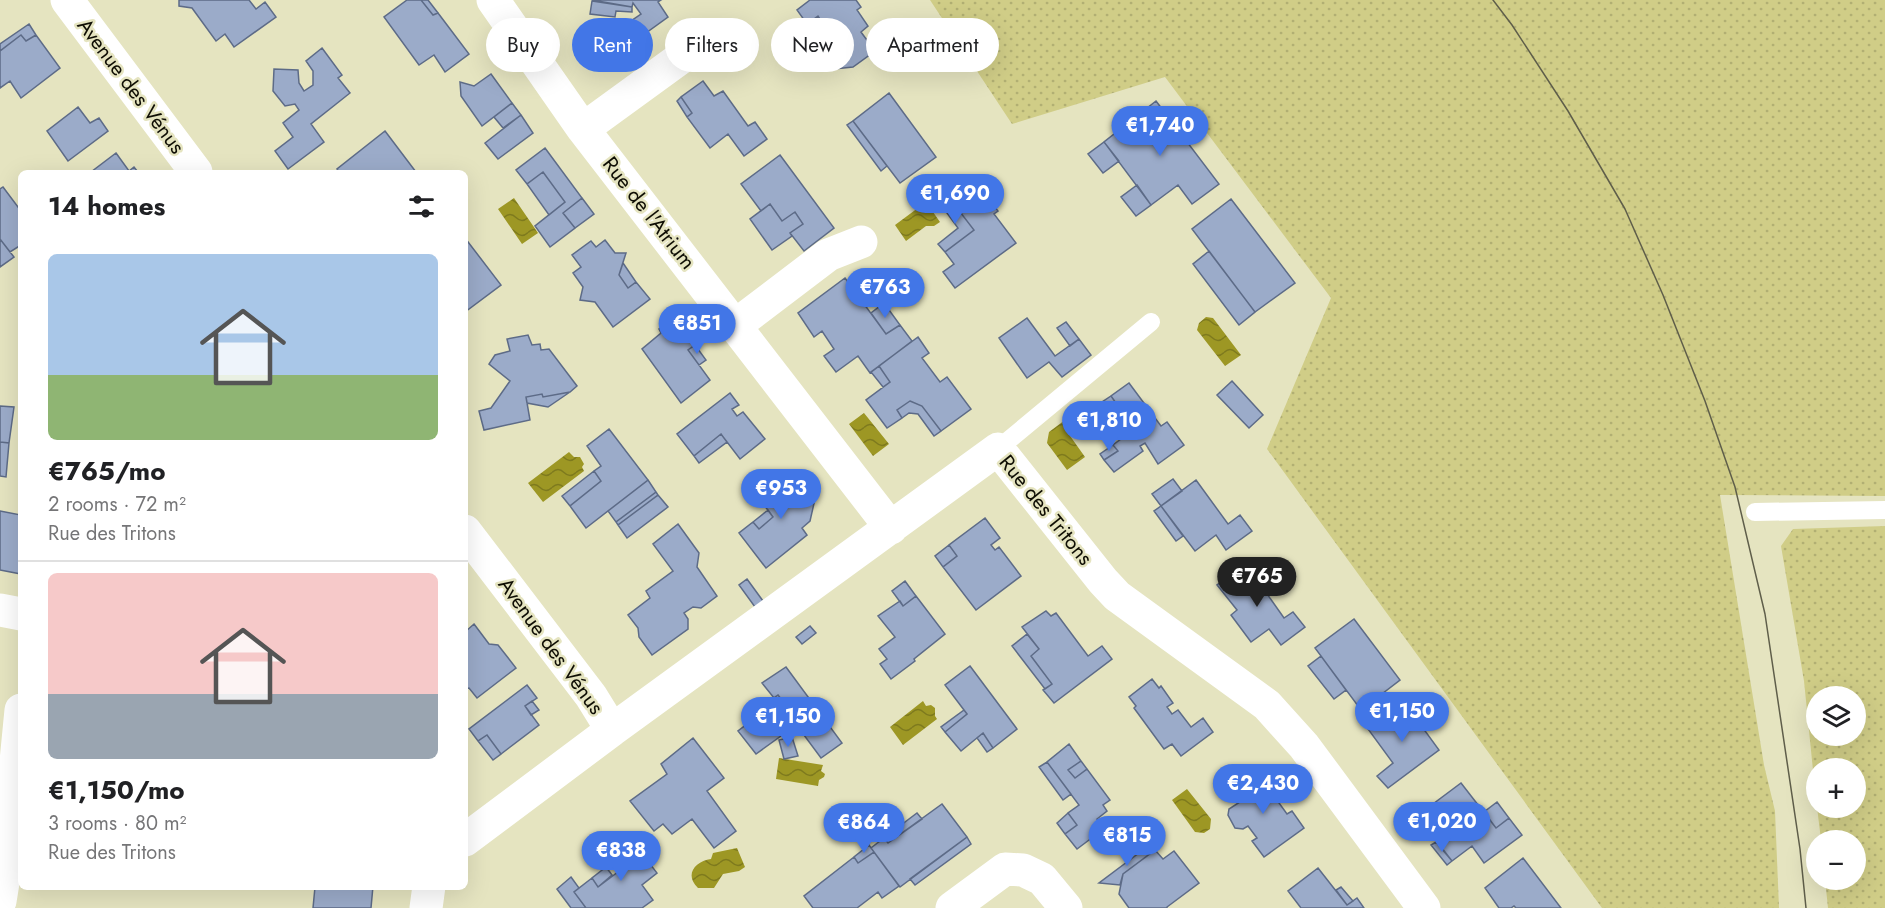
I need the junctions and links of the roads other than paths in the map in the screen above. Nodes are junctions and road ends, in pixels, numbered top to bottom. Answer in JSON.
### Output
{"nodes":[{"id":1,"x":67,"y":0,"type":"edge"},
{"id":2,"x":494,"y":0,"type":"edge"},
{"id":3,"x":665,"y":69,"type":"edge"},
{"id":4,"x":583,"y":129,"type":"junction"},
{"id":5,"x":194,"y":170,"type":"edge"},
{"id":6,"x":861,"y":242,"type":"dead end"},
{"id":7,"x":1151,"y":322,"type":"dead end"},
{"id":8,"x":736,"y":325,"type":"junction"},
{"id":9,"x":998,"y":449,"type":"junction"},
{"id":10,"x":1885,"y":510,"type":"edge"},
{"id":11,"x":1755,"y":512,"type":"dead end"},
{"id":12,"x":891,"y":528,"type":"junction"},
{"id":13,"x":468,"y":535,"type":"edge"},
{"id":14,"x":0,"y":610,"type":"edge"},
{"id":15,"x":18,"y":613,"type":"edge"},
{"id":16,"x":612,"y":730,"type":"junction"},
{"id":17,"x":18,"y":741,"type":"edge"},
{"id":18,"x":468,"y":838,"type":"edge"},
{"id":19,"x":428,"y":890,"type":"edge"},
{"id":20,"x":0,"y":901,"type":"edge"},
{"id":21,"x":426,"y":908,"type":"edge"},
{"id":22,"x":952,"y":908,"type":"edge"},
{"id":23,"x":1066,"y":908,"type":"edge"},
{"id":24,"x":1424,"y":908,"type":"edge"}],
"edges":[{"from":1,"to":5,"type":"street","name":"Avenue des Vénus"},
{"from":2,"to":4,"type":"street","name":"Rue de l'Atrium"},
{"from":3,"to":4,"type":"street"},
{"from":4,"to":8,"type":"street","name":"Rue de l'Atrium"},
{"from":6,"to":8,"type":"street"},
{"from":7,"to":9,"type":"lane"},
{"from":8,"to":12,"type":"street","name":"Rue de l'Atrium"},
{"from":9,"to":12,"type":"street","name":"Rue des Tritons"},
{"from":9,"to":24,"type":"street","name":"Rue des Tritons"},
{"from":10,"to":11,"type":"lane"},
{"from":12,"to":16,"type":"street","name":"Rue des Tritons"},
{"from":13,"to":16,"type":"street","name":"Avenue des Vénus"},
{"from":14,"to":15,"type":"street"},
{"from":16,"to":18,"type":"street","name":"Avenue des Vénus"},
{"from":17,"to":20,"type":"street"},
{"from":19,"to":21,"type":"street"},
{"from":22,"to":23,"type":"street"}]}
